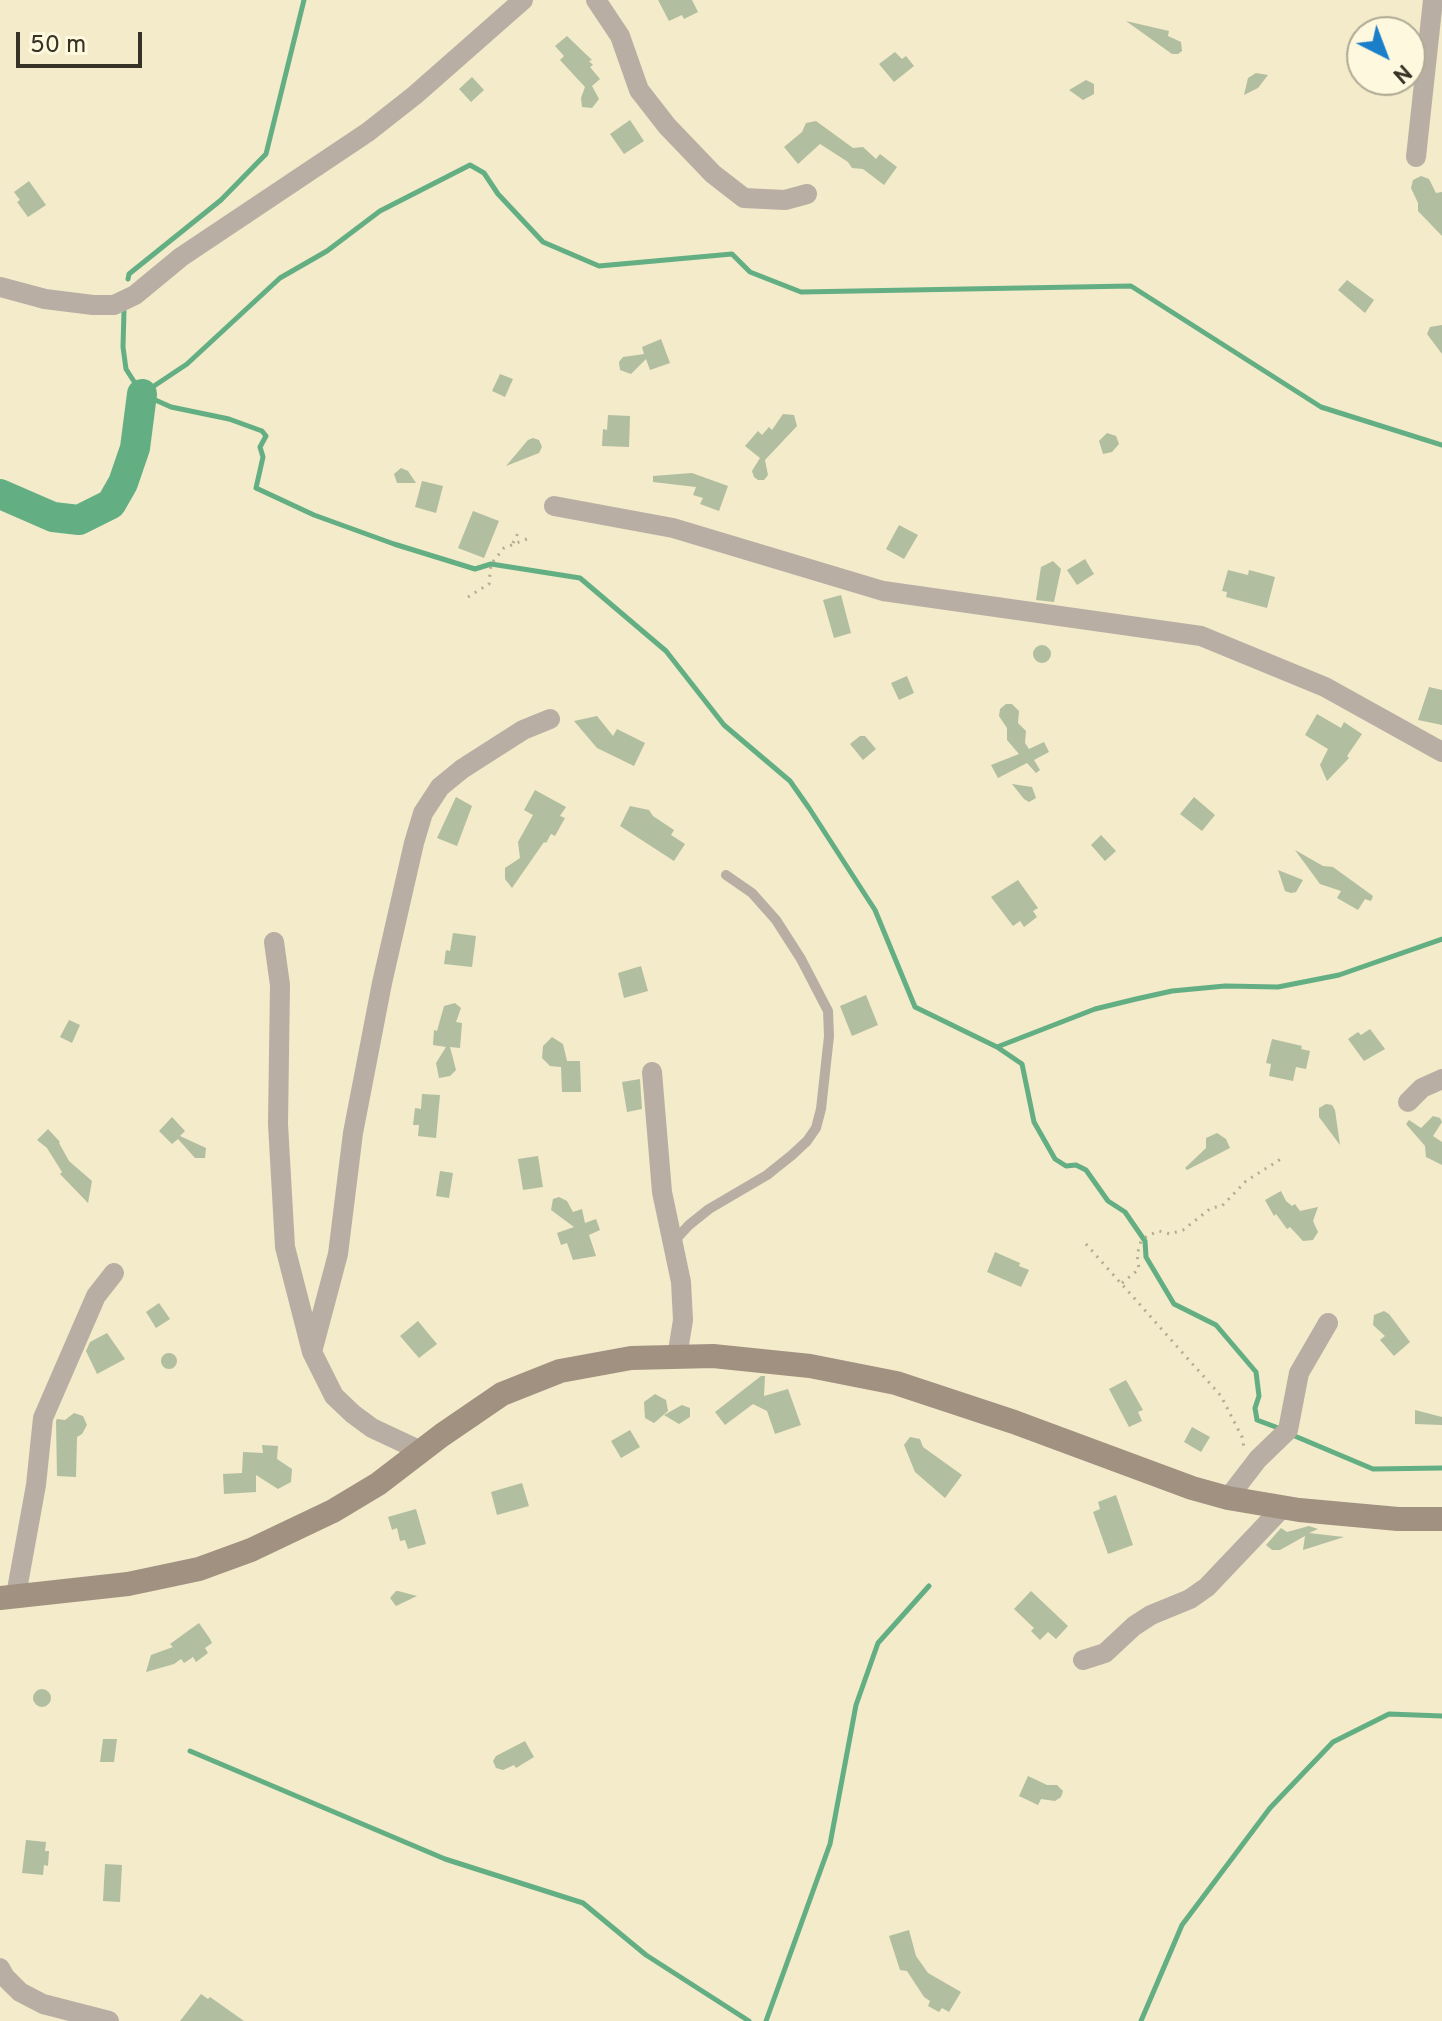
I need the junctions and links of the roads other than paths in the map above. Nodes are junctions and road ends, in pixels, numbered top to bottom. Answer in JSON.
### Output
{"nodes":[{"id":1,"x":523,"y":0,"type":"edge"},
{"id":2,"x":596,"y":0,"type":"edge"},
{"id":3,"x":1433,"y":0,"type":"edge"},
{"id":4,"x":1416,"y":157,"type":"dead end"},
{"id":5,"x":807,"y":194,"type":"dead end"},
{"id":6,"x":0,"y":287,"type":"edge"},
{"id":7,"x":554,"y":506,"type":"dead end"},
{"id":8,"x":550,"y":719,"type":"dead end"},
{"id":9,"x":1442,"y":752,"type":"edge"},
{"id":10,"x":726,"y":875,"type":"dead end"},
{"id":11,"x":274,"y":942,"type":"dead end"},
{"id":12,"x":652,"y":1072,"type":"dead end"},
{"id":13,"x":1442,"y":1079,"type":"edge"},
{"id":14,"x":1408,"y":1102,"type":"dead end"},
{"id":15,"x":673,"y":1243,"type":"junction"},
{"id":16,"x":114,"y":1273,"type":"dead end"},
{"id":17,"x":1328,"y":1323,"type":"dead end"},
{"id":18,"x":312,"y":1352,"type":"junction"},
{"id":19,"x":677,"y":1357,"type":"junction"},
{"id":20,"x":421,"y":1451,"type":"junction"},
{"id":21,"x":1228,"y":1498,"type":"junction"},
{"id":22,"x":1283,"y":1507,"type":"junction"},
{"id":23,"x":1442,"y":1519,"type":"edge"},
{"id":24,"x":8,"y":1596,"type":"edge"},
{"id":25,"x":1083,"y":1660,"type":"dead end"},
{"id":26,"x":0,"y":1968,"type":"edge"},
{"id":27,"x":109,"y":2021,"type":"edge"}],
"edges":[{"from":1,"to":6,"type":"street"},
{"from":2,"to":5,"type":"street"},
{"from":3,"to":4,"type":"street"},
{"from":7,"to":9,"type":"street"},
{"from":8,"to":18,"type":"street"},
{"from":10,"to":15,"type":"lane"},
{"from":11,"to":18,"type":"street"},
{"from":12,"to":15,"type":"street"},
{"from":13,"to":14,"type":"street"},
{"from":15,"to":19,"type":"street"},
{"from":16,"to":24,"type":"street"},
{"from":17,"to":21,"type":"street"},
{"from":18,"to":20,"type":"street"},
{"from":19,"to":20,"type":"street"},
{"from":19,"to":21,"type":"street"},
{"from":20,"to":24,"type":"street"},
{"from":21,"to":22,"type":"street"},
{"from":22,"to":23,"type":"street"},
{"from":22,"to":25,"type":"street"},
{"from":26,"to":27,"type":"street"}]}
